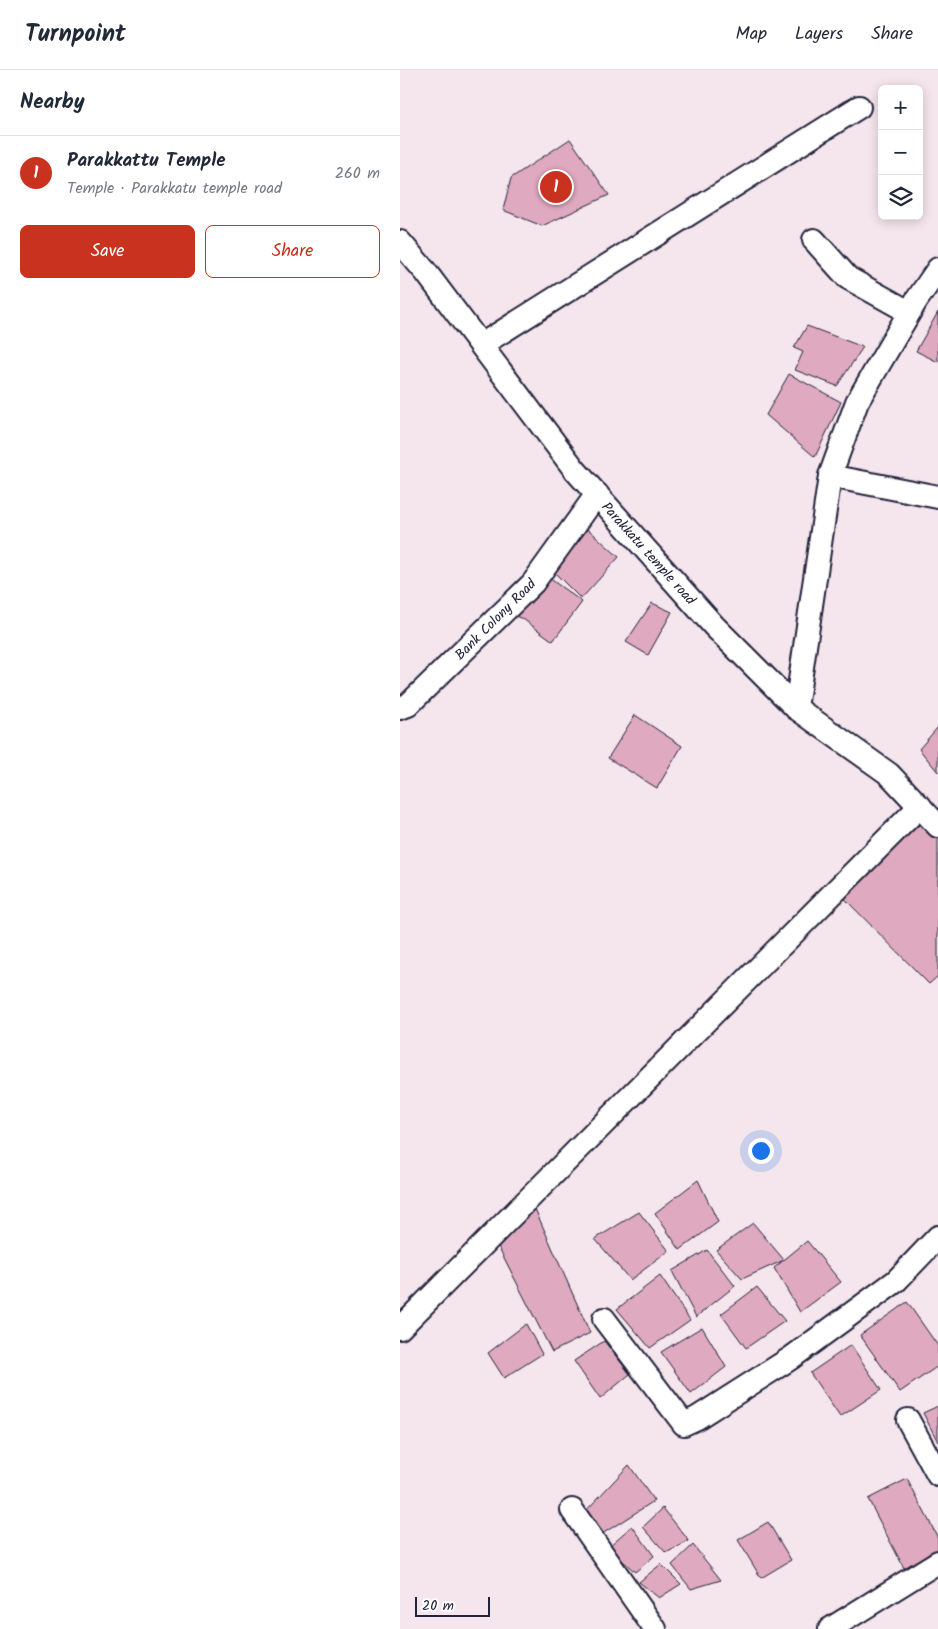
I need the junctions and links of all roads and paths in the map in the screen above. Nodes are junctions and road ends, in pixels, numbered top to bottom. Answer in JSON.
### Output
{"nodes":[{"id":1,"x":859,"y":107,"type":"dead end"},
{"id":2,"x":814,"y":240,"type":"dead end"},
{"id":3,"x":400,"y":242,"type":"edge"},
{"id":4,"x":938,"y":269,"type":"edge"},
{"id":5,"x":909,"y":312,"type":"junction"},
{"id":6,"x":481,"y":345,"type":"junction"},
{"id":7,"x":830,"y":476,"type":"junction"},
{"id":8,"x":597,"y":494,"type":"junction"},
{"id":9,"x":938,"y":497,"type":"edge"},
{"id":10,"x":400,"y":708,"type":"edge"},
{"id":11,"x":796,"y":708,"type":"junction"},
{"id":12,"x":920,"y":806,"type":"junction"},
{"id":13,"x":938,"y":826,"type":"edge"},
{"id":14,"x":938,"y":1236,"type":"edge"},
{"id":15,"x":604,"y":1319,"type":"dead end"},
{"id":16,"x":400,"y":1328,"type":"edge"},
{"id":17,"x":908,"y":1420,"type":"dead end"},
{"id":18,"x":938,"y":1475,"type":"edge"},
{"id":19,"x":572,"y":1510,"type":"dead end"},
{"id":20,"x":938,"y":1562,"type":"edge"},
{"id":21,"x":655,"y":1629,"type":"edge"},
{"id":22,"x":830,"y":1629,"type":"edge"}],
"edges":[{"from":1,"to":6,"type":"street"},
{"from":2,"to":5,"type":"street"},
{"from":3,"to":6,"type":"street","name":"Parakkatu temple road"},
{"from":4,"to":5,"type":"street"},
{"from":5,"to":7,"type":"street"},
{"from":6,"to":8,"type":"street","name":"Parakkatu temple road"},
{"from":7,"to":9,"type":"street"},
{"from":7,"to":11,"type":"street"},
{"from":8,"to":10,"type":"street","name":"Bank Colony Road"},
{"from":8,"to":11,"type":"street","name":"Parakkatu temple road"},
{"from":11,"to":12,"type":"street","name":"Parakkatu temple road"},
{"from":12,"to":13,"type":"street","name":"Parakkatu temple road"},
{"from":12,"to":16,"type":"street"},
{"from":14,"to":15,"type":"street"},
{"from":17,"to":18,"type":"street"},
{"from":19,"to":21,"type":"street"},
{"from":20,"to":22,"type":"street"}]}
